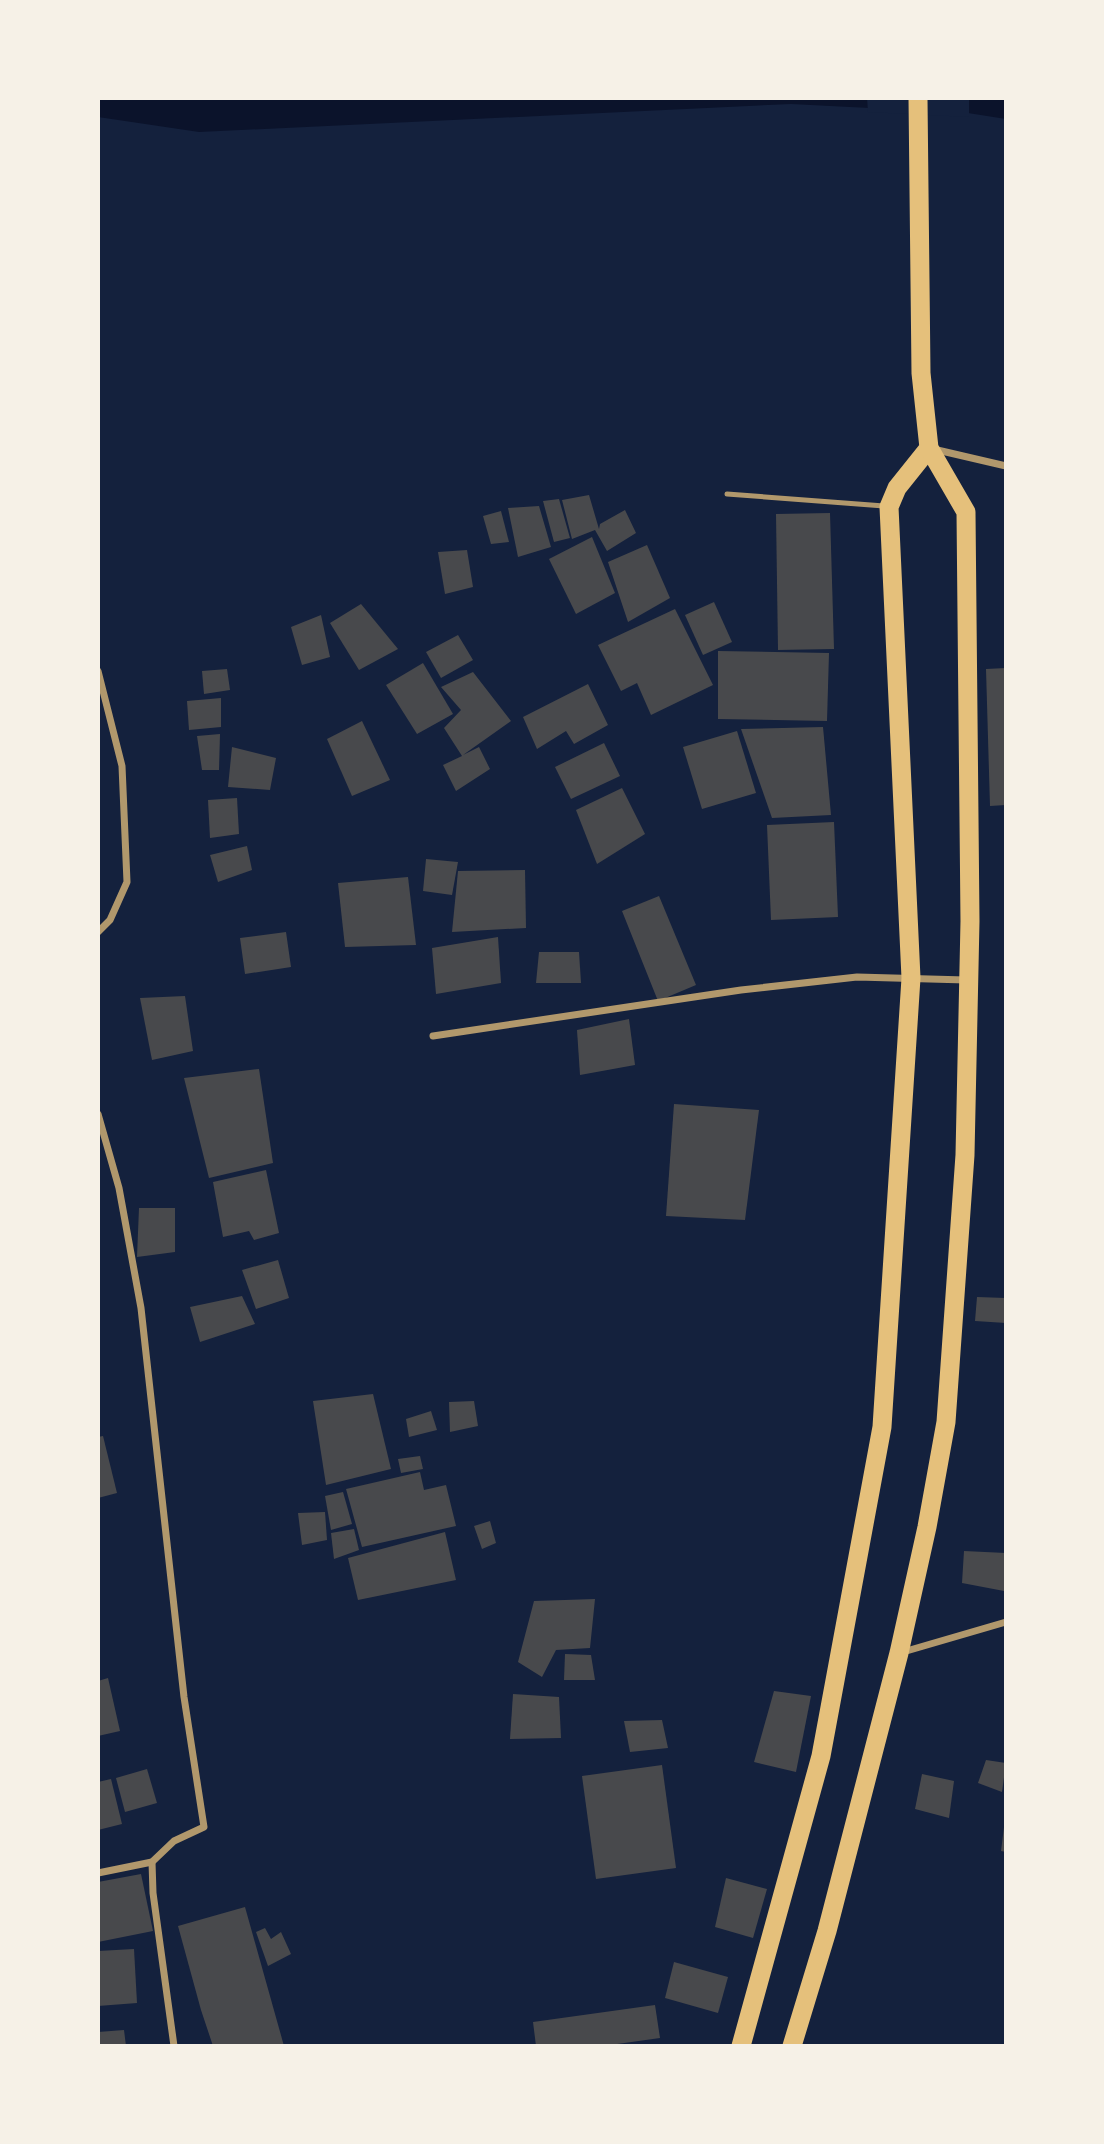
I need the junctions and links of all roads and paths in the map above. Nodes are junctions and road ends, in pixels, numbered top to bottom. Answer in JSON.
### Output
{"nodes":[{"id":1,"x":918,"y":98,"type":"edge"},
{"id":2,"x":929,"y":448,"type":"junction"},
{"id":3,"x":1006,"y":466,"type":"edge"},
{"id":4,"x":727,"y":494,"type":"dead end"},
{"id":5,"x":889,"y":507,"type":"junction"},
{"id":6,"x":98,"y":671,"type":"edge"},
{"id":7,"x":98,"y":932,"type":"edge"},
{"id":8,"x":911,"y":978,"type":"junction"},
{"id":9,"x":967,"y":980,"type":"junction"},
{"id":10,"x":433,"y":1036,"type":"dead end"},
{"id":11,"x":98,"y":1114,"type":"edge"},
{"id":12,"x":1006,"y":1622,"type":"edge"},
{"id":13,"x":899,"y":1653,"type":"junction"},
{"id":14,"x":152,"y":1862,"type":"junction"},
{"id":15,"x":98,"y":1873,"type":"edge"},
{"id":16,"x":174,"y":2046,"type":"edge"},
{"id":17,"x":741,"y":2046,"type":"edge"},
{"id":18,"x":792,"y":2046,"type":"edge"}],
"edges":[{"from":1,"to":2,"type":"highway"},
{"from":2,"to":3,"type":"street"},
{"from":2,"to":5,"type":"highway"},
{"from":2,"to":9,"type":"highway"},
{"from":4,"to":5,"type":"lane"},
{"from":5,"to":8,"type":"highway"},
{"from":6,"to":7,"type":"street"},
{"from":8,"to":9,"type":"street"},
{"from":8,"to":10,"type":"street"},
{"from":8,"to":17,"type":"highway"},
{"from":9,"to":13,"type":"highway"},
{"from":11,"to":14,"type":"street"},
{"from":12,"to":13,"type":"street"},
{"from":13,"to":18,"type":"highway"},
{"from":14,"to":15,"type":"street"},
{"from":14,"to":16,"type":"street"}]}
